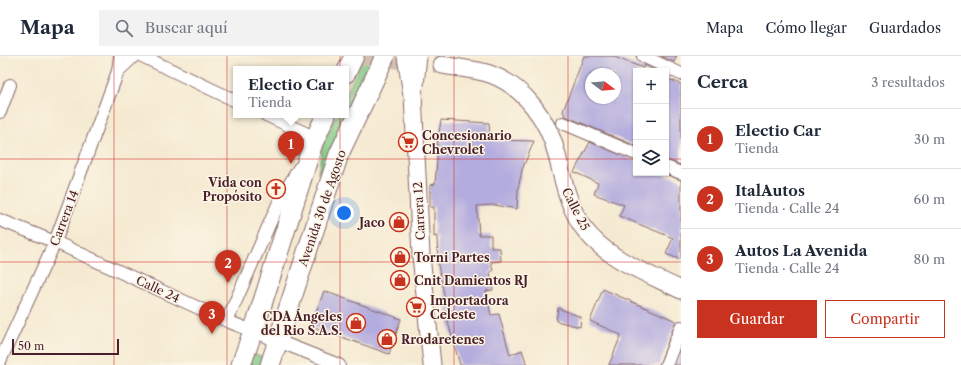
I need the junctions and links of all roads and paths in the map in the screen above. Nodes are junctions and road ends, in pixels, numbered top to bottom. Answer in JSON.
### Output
{"nodes":[{"id":1,"x":120,"y":56,"type":"edge"},
{"id":2,"x":134,"y":56,"type":"edge"},
{"id":3,"x":142,"y":56,"type":"edge"},
{"id":4,"x":354,"y":56,"type":"edge"},
{"id":5,"x":385,"y":56,"type":"edge"},
{"id":6,"x":407,"y":56,"type":"edge"},
{"id":7,"x":418,"y":56,"type":"edge"},
{"id":8,"x":643,"y":56,"type":"edge"},
{"id":9,"x":442,"y":65,"type":"tunnel mouth"},
{"id":10,"x":349,"y":67,"type":"edge"},
{"id":11,"x":118,"y":71,"type":"junction"},
{"id":12,"x":681,"y":74,"type":"edge"},
{"id":13,"x":10,"y":85,"type":"dead end"},
{"id":14,"x":413,"y":95,"type":"junction"},
{"id":15,"x":233,"y":100,"type":"edge"},
{"id":16,"x":0,"y":112,"type":"edge"},
{"id":17,"x":272,"y":118,"type":"edge"},
{"id":18,"x":325,"y":118,"type":"edge"},
{"id":19,"x":563,"y":123,"type":"dead end"},
{"id":20,"x":315,"y":140,"type":"junction"},
{"id":21,"x":633,"y":153,"type":"edge"},
{"id":22,"x":669,"y":168,"type":"edge"},
{"id":23,"x":681,"y":173,"type":"edge"},
{"id":24,"x":0,"y":220,"type":"edge"},
{"id":25,"x":55,"y":242,"type":"junction"},
{"id":26,"x":681,"y":290,"type":"edge"},
{"id":27,"x":227,"y":321,"type":"junction"},
{"id":28,"x":681,"y":328,"type":"edge"},
{"id":29,"x":253,"y":331,"type":"junction"},
{"id":30,"x":5,"y":335,"type":"edge"},
{"id":31,"x":278,"y":341,"type":"junction"},
{"id":32,"x":0,"y":361,"type":"edge"},
{"id":33,"x":241,"y":365,"type":"edge"},
{"id":34,"x":270,"y":365,"type":"edge"},
{"id":35,"x":339,"y":365,"type":"edge"},
{"id":36,"x":432,"y":365,"type":"edge"},
{"id":37,"x":666,"y":365,"type":"edge"}],
"edges":[{"from":1,"to":11,"type":"street","name":"Carrera 14"},
{"from":2,"to":11,"type":"street","name":"Carrera 14"},
{"from":3,"to":15,"type":"street"},
{"from":4,"to":10,"type":"main road"},
{"from":5,"to":31,"type":"main road","name":"Avenida 30 de Agosto","bridge":true},
{"from":6,"to":14,"type":"main road","bridge":true},
{"from":7,"to":14,"type":"main road","name":"Carrera 12","bridge":true},
{"from":8,"to":12,"type":"street"},
{"from":9,"to":26,"type":"main road","name":"Calle 25"},
{"from":11,"to":25,"type":"street","name":"Carrera 14"},
{"from":13,"to":16,"type":"street"},
{"from":14,"to":36,"type":"main road","name":"Carrera 12"},
{"from":17,"to":20,"type":"street"},
{"from":18,"to":20,"type":"main road"},
{"from":19,"to":21,"type":"street"},
{"from":20,"to":27,"type":"street"},
{"from":20,"to":29,"type":"main road"},
{"from":22,"to":23,"type":"street"},
{"from":24,"to":25,"type":"street","name":"Calle 24"},
{"from":25,"to":27,"type":"street","name":"Calle 24"},
{"from":25,"to":30,"type":"street","name":"Carrera 14"},
{"from":27,"to":29,"type":"street","name":"Calle 24"},
{"from":28,"to":37,"type":"street"},
{"from":29,"to":31,"type":"street","name":"Calle 24"},
{"from":29,"to":33,"type":"main road"},
{"from":30,"to":32,"type":"street","name":"Carrera 14"},
{"from":31,"to":34,"type":"main road","name":"Avenida 30 de Agosto"},
{"from":31,"to":35,"type":"street","name":"Calle 24"}]}
